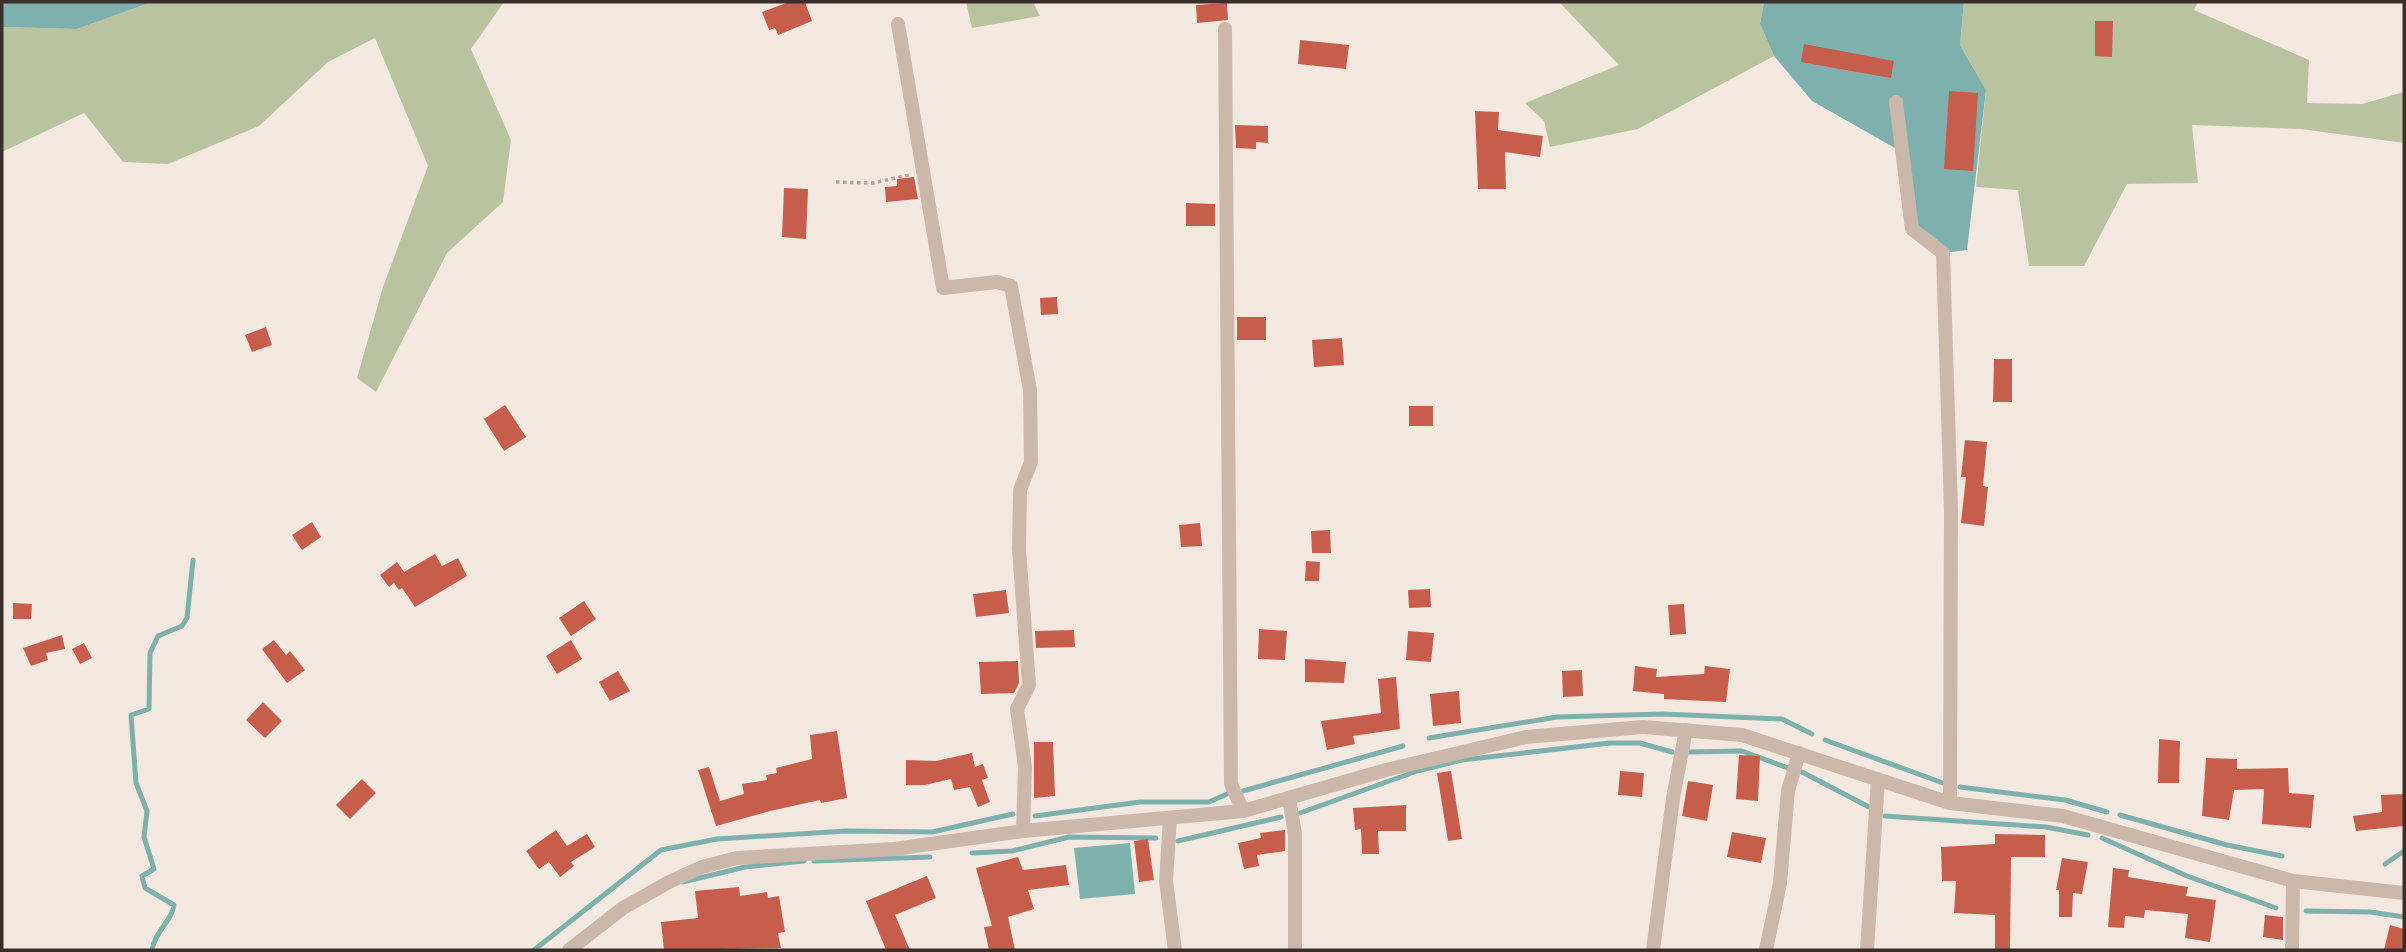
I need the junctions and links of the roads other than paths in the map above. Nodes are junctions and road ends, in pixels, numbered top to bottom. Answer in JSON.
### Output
{"nodes":[{"id":1,"x":898,"y":24,"type":"dead end"},
{"id":2,"x":1225,"y":29,"type":"dead end"},
{"id":3,"x":1896,"y":102,"type":"dead end"},
{"id":4,"x":1686,"y":730,"type":"junction"},
{"id":5,"x":1799,"y":753,"type":"junction"},
{"id":6,"x":1878,"y":779,"type":"junction"},
{"id":7,"x":1289,"y":798,"type":"junction"},
{"id":8,"x":1950,"y":803,"type":"junction"},
{"id":9,"x":1244,"y":811,"type":"junction"},
{"id":10,"x":1170,"y":818,"type":"junction"},
{"id":11,"x":1024,"y":831,"type":"junction"},
{"id":12,"x":2293,"y":881,"type":"junction"},
{"id":13,"x":2404,"y":893,"type":"edge"},
{"id":14,"x":569,"y":950,"type":"edge"},
{"id":15,"x":1175,"y":950,"type":"edge"},
{"id":16,"x":1295,"y":950,"type":"edge"},
{"id":17,"x":1653,"y":950,"type":"edge"},
{"id":18,"x":1766,"y":950,"type":"edge"},
{"id":19,"x":1867,"y":950,"type":"edge"},
{"id":20,"x":2292,"y":950,"type":"edge"}],
"edges":[{"from":1,"to":11,"type":"street"},
{"from":2,"to":9,"type":"street"},
{"from":3,"to":8,"type":"street"},
{"from":4,"to":5,"type":"street"},
{"from":4,"to":7,"type":"street"},
{"from":4,"to":17,"type":"street"},
{"from":5,"to":6,"type":"street"},
{"from":5,"to":18,"type":"street"},
{"from":6,"to":8,"type":"street"},
{"from":6,"to":19,"type":"street"},
{"from":7,"to":9,"type":"street"},
{"from":7,"to":16,"type":"street"},
{"from":8,"to":12,"type":"street"},
{"from":9,"to":10,"type":"street"},
{"from":10,"to":11,"type":"street"},
{"from":10,"to":15,"type":"street"},
{"from":11,"to":14,"type":"street"},
{"from":12,"to":13,"type":"street"},
{"from":12,"to":20,"type":"street"}]}
